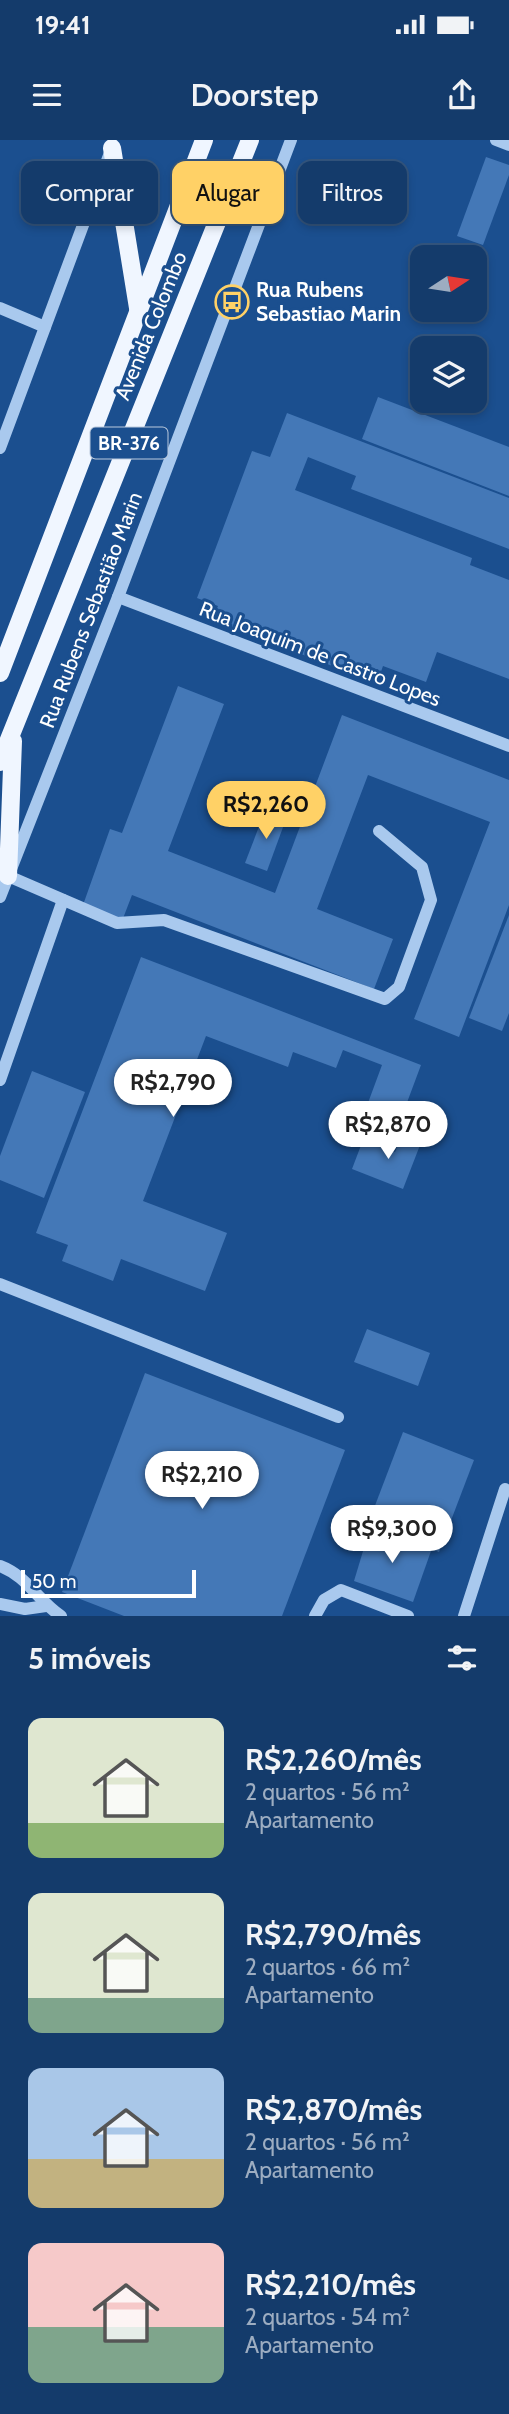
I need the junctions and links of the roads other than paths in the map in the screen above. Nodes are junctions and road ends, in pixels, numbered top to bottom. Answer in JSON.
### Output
{"nodes":[{"id":1,"x":251,"y":140,"type":"edge"},
{"id":2,"x":291,"y":140,"type":"edge"},
{"id":3,"x":496,"y":140,"type":"edge"},
{"id":4,"x":203,"y":141,"type":"edge"},
{"id":5,"x":113,"y":144,"type":"edge"},
{"id":6,"x":509,"y":145,"type":"edge"},
{"id":7,"x":0,"y":308,"type":"edge"},
{"id":8,"x":140,"y":315,"type":"junction"},
{"id":9,"x":45,"y":327,"type":"junction"},
{"id":10,"x":0,"y":448,"type":"edge"},
{"id":11,"x":118,"y":597,"type":"junction"},
{"id":12,"x":0,"y":673,"type":"edge"},
{"id":13,"x":14,"y":724,"type":"junction"},
{"id":14,"x":509,"y":746,"type":"edge"},
{"id":15,"x":0,"y":762,"type":"edge"},
{"id":16,"x":379,"y":831,"type":"dead end"},
{"id":17,"x":8,"y":876,"type":"junction"},
{"id":18,"x":0,"y":897,"type":"edge"},
{"id":19,"x":63,"y":900,"type":"junction"},
{"id":20,"x":0,"y":1080,"type":"edge"},
{"id":21,"x":0,"y":1284,"type":"edge"},
{"id":22,"x":338,"y":1417,"type":"dead end"},
{"id":23,"x":506,"y":1489,"type":"dead end"},
{"id":24,"x":0,"y":1566,"type":"edge"},
{"id":25,"x":0,"y":1604,"type":"edge"},
{"id":26,"x":46,"y":1606,"type":"junction"},
{"id":27,"x":61,"y":1616,"type":"edge"},
{"id":28,"x":315,"y":1616,"type":"edge"},
{"id":29,"x":408,"y":1616,"type":"edge"},
{"id":30,"x":464,"y":1616,"type":"edge"}],
"edges":[{"from":1,"to":13,"type":"main road","name":"Avenida Colombo","number":"BR-376"},
{"from":2,"to":11,"type":"street","name":"Rua Rubens Sebastião Marin"},
{"from":3,"to":6,"type":"street"},
{"from":4,"to":8,"type":"main road","name":"Avenida Colombo","number":"BR-376"},
{"from":5,"to":8,"type":"main road"},
{"from":5,"to":9,"type":"street"},
{"from":7,"to":9,"type":"street"},
{"from":8,"to":12,"type":"main road","name":"Avenida Colombo","number":"BR-376"},
{"from":9,"to":10,"type":"street"},
{"from":11,"to":14,"type":"street","name":"Rua Joaquim de Castro Lopes"},
{"from":11,"to":17,"type":"street","name":"Rua Rubens Sebastião Marin"},
{"from":13,"to":15,"type":"main road","name":"Avenida Colombo","number":"BR-376"},
{"from":13,"to":17,"type":"main road"},
{"from":16,"to":19,"type":"street"},
{"from":17,"to":18,"type":"street","name":"Rua Rubens Sebastião Marin"},
{"from":17,"to":19,"type":"street"},
{"from":19,"to":20,"type":"street"},
{"from":21,"to":22,"type":"street"},
{"from":23,"to":30,"type":"street"},
{"from":24,"to":26,"type":"street"},
{"from":25,"to":26,"type":"street"},
{"from":26,"to":27,"type":"street"},
{"from":28,"to":29,"type":"street"}]}
